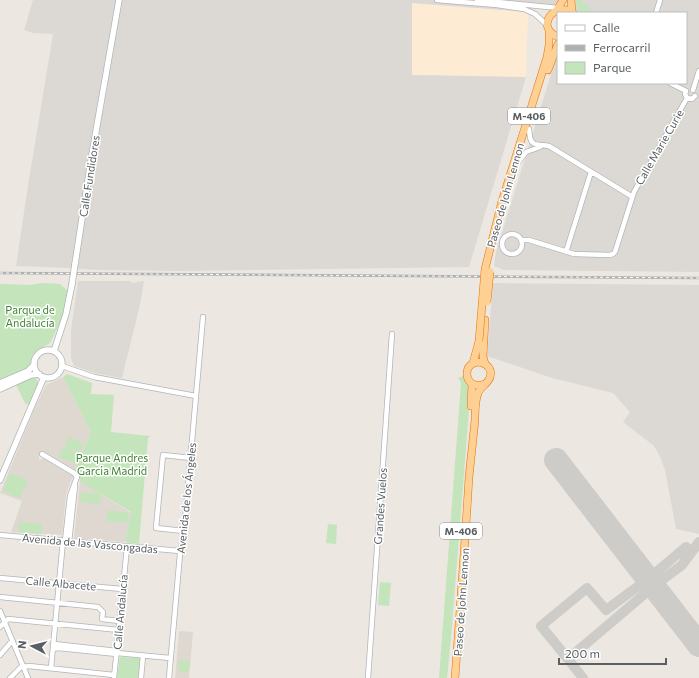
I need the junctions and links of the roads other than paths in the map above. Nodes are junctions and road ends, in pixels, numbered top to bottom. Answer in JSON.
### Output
{"nodes":[{"id":1,"x":119,"y":0,"type":"edge"},
{"id":2,"x":436,"y":0,"type":"edge"},
{"id":3,"x":477,"y":0,"type":"edge"},
{"id":4,"x":488,"y":0,"type":"edge"},
{"id":5,"x":563,"y":0,"type":"edge"},
{"id":6,"x":572,"y":0,"type":"edge"},
{"id":7,"x":660,"y":0,"type":"edge"},
{"id":8,"x":497,"y":2,"type":"edge"},
{"id":9,"x":508,"y":2,"type":"edge"},
{"id":10,"x":558,"y":8,"type":"junction"},
{"id":11,"x":573,"y":12,"type":"edge"},
{"id":12,"x":656,"y":12,"type":"edge"},
{"id":13,"x":548,"y":28,"type":"junction"},
{"id":14,"x":557,"y":36,"type":"edge"},
{"id":15,"x":557,"y":46,"type":"edge"},
{"id":16,"x":699,"y":71,"type":"edge"},
{"id":17,"x":672,"y":84,"type":"edge"},
{"id":18,"x":694,"y":90,"type":"junction"},
{"id":19,"x":686,"y":91,"type":"junction"},
{"id":20,"x":697,"y":97,"type":"edge"},
{"id":21,"x":688,"y":98,"type":"junction"},
{"id":22,"x":529,"y":129,"type":"junction"},
{"id":23,"x":543,"y":146,"type":"junction"},
{"id":24,"x":519,"y":161,"type":"junction"},
{"id":25,"x":591,"y":172,"type":"junction"},
{"id":26,"x":632,"y":196,"type":"junction"},
{"id":27,"x":505,"y":201,"type":"junction"},
{"id":28,"x":521,"y":240,"type":"junction"},
{"id":29,"x":566,"y":252,"type":"junction"},
{"id":30,"x":203,"y":317,"type":"dead end"},
{"id":31,"x":392,"y":334,"type":"dead end"},
{"id":32,"x":481,"y":342,"type":"junction"},
{"id":33,"x":54,"y":351,"type":"junction"},
{"id":34,"x":473,"y":363,"type":"junction"},
{"id":35,"x":485,"y":364,"type":"junction"},
{"id":36,"x":34,"y":365,"type":"junction"},
{"id":37,"x":62,"y":366,"type":"junction"},
{"id":38,"x":41,"y":375,"type":"junction"},
{"id":39,"x":0,"y":383,"type":"edge"},
{"id":40,"x":472,"y":384,"type":"junction"},
{"id":41,"x":485,"y":384,"type":"junction"},
{"id":42,"x":0,"y":390,"type":"edge"},
{"id":43,"x":196,"y":396,"type":"junction"},
{"id":44,"x":42,"y":454,"type":"dead end"},
{"id":45,"x":191,"y":458,"type":"junction"},
{"id":46,"x":0,"y":480,"type":"edge"},
{"id":47,"x":184,"y":531,"type":"junction"},
{"id":48,"x":0,"y":535,"type":"edge"},
{"id":49,"x":66,"y":541,"type":"junction"},
{"id":50,"x":126,"y":547,"type":"junction"},
{"id":51,"x":180,"y":551,"type":"junction"},
{"id":52,"x":0,"y":578,"type":"edge"},
{"id":53,"x":59,"y":583,"type":"junction"},
{"id":54,"x":122,"y":589,"type":"junction"},
{"id":55,"x":0,"y":597,"type":"edge"},
{"id":56,"x":57,"y":603,"type":"junction"},
{"id":57,"x":0,"y":611,"type":"edge"},
{"id":58,"x":119,"y":622,"type":"junction"},
{"id":59,"x":5,"y":623,"type":"junction"},
{"id":60,"x":56,"y":624,"type":"junction"},
{"id":61,"x":0,"y":627,"type":"edge"},
{"id":62,"x":119,"y":630,"type":"junction"},
{"id":63,"x":12,"y":641,"type":"junction"},
{"id":64,"x":54,"y":647,"type":"junction"},
{"id":65,"x":117,"y":653,"type":"junction"},
{"id":66,"x":0,"y":655,"type":"edge"},
{"id":67,"x":143,"y":656,"type":"junction"},
{"id":68,"x":170,"y":658,"type":"junction"},
{"id":69,"x":23,"y":666,"type":"junction"},
{"id":70,"x":51,"y":668,"type":"junction"},
{"id":71,"x":114,"y":676,"type":"edge"},
{"id":72,"x":10,"y":678,"type":"edge"},
{"id":73,"x":28,"y":678,"type":"edge"},
{"id":74,"x":141,"y":678,"type":"edge"},
{"id":75,"x":169,"y":678,"type":"edge"},
{"id":76,"x":368,"y":678,"type":"edge"},
{"id":77,"x":450,"y":678,"type":"edge"},
{"id":78,"x":455,"y":678,"type":"edge"}],
"edges":[{"from":1,"to":33,"type":"street","name":"Calle Fundidores","bridge":true},
{"from":2,"to":8,"type":"street"},
{"from":3,"to":4,"type":"street"},
{"from":4,"to":8,"type":"street"},
{"from":5,"to":10,"type":"highway","number":"M-406"},
{"from":6,"to":11,"type":"highway"},
{"from":7,"to":12,"type":"street"},
{"from":8,"to":9,"type":"street"},
{"from":8,"to":13,"type":"street"},
{"from":9,"to":10,"type":"street"},
{"from":10,"to":11,"type":"highway"},
{"from":10,"to":13,"type":"highway","number":"M-406"},
{"from":13,"to":14,"type":"highway"},
{"from":13,"to":27,"type":"highway","name":"Paseo de John Lennon","number":"M-406"},
{"from":15,"to":22,"type":"highway","name":"Paseo de John Lennon","number":"M-406"},
{"from":16,"to":18,"type":"street"},
{"from":17,"to":19,"type":"street"},
{"from":18,"to":19,"type":"street"},
{"from":18,"to":20,"type":"street"},
{"from":19,"to":21,"type":"street"},
{"from":20,"to":21,"type":"street"},
{"from":21,"to":26,"type":"street","name":"Calle Marie Curie"},
{"from":22,"to":23,"type":"street"},
{"from":22,"to":24,"type":"highway","name":"Paseo de John Lennon","number":"M-406"},
{"from":23,"to":24,"type":"street"},
{"from":23,"to":25,"type":"street"},
{"from":24,"to":27,"type":"highway","name":"Paseo de John Lennon","number":"M-406"},
{"from":25,"to":26,"type":"street"},
{"from":25,"to":29,"type":"street"},
{"from":26,"to":29,"type":"street","name":"Calle Marie Curie"},
{"from":27,"to":32,"type":"highway","name":"Paseo de John Lennon","number":"M-406","bridge":true},
{"from":28,"to":28,"type":"street"},
{"from":28,"to":29,"type":"street"},
{"from":30,"to":43,"type":"street","name":"Avenida de los Ángeles"},
{"from":31,"to":76,"type":"street","name":"Grandes Vuelos"},
{"from":32,"to":34,"type":"highway","name":"Paseo de John Lennon","number":"M-406"},
{"from":32,"to":35,"type":"highway","name":"Paseo de John Lennon","number":"M-406"},
{"from":33,"to":36,"type":"street"},
{"from":33,"to":37,"type":"street"},
{"from":34,"to":35,"type":"highway"},
{"from":34,"to":40,"type":"highway","number":"M-406"},
{"from":35,"to":41,"type":"highway","number":"M-406"},
{"from":36,"to":38,"type":"street"},
{"from":36,"to":39,"type":"street"},
{"from":37,"to":38,"type":"street"},
{"from":37,"to":43,"type":"street"},
{"from":38,"to":42,"type":"street"},
{"from":38,"to":46,"type":"street"},
{"from":40,"to":41,"type":"highway"},
{"from":40,"to":77,"type":"highway","name":"Paseo de John Lennon","number":"M-406"},
{"from":41,"to":78,"type":"highway","name":"Paseo de John Lennon","number":"M-406"},
{"from":43,"to":45,"type":"street","name":"Avenida de los Ángeles"},
{"from":44,"to":49,"type":"street"},
{"from":45,"to":47,"type":"street","name":"Avenida de los Ángeles"},
{"from":45,"to":47,"type":"street"},
{"from":47,"to":51,"type":"street","name":"Avenida de los Ángeles"},
{"from":48,"to":49,"type":"street","name":"Avenida de las Vascongadas"},
{"from":49,"to":50,"type":"street","name":"Avenida de las Vascongadas"},
{"from":49,"to":53,"type":"street"},
{"from":50,"to":51,"type":"street","name":"Avenida de las Vascongadas"},
{"from":50,"to":54,"type":"street","name":"Calle Andalucía"},
{"from":51,"to":68,"type":"street","name":"Avenida de los Ángeles"},
{"from":52,"to":53,"type":"street","name":"Calle Albacete"},
{"from":53,"to":54,"type":"street","name":"Calle Albacete"},
{"from":53,"to":56,"type":"street"},
{"from":54,"to":58,"type":"street","name":"Calle Andalucía"},
{"from":55,"to":56,"type":"street"},
{"from":56,"to":58,"type":"street"},
{"from":56,"to":60,"type":"street"},
{"from":57,"to":59,"type":"street"},
{"from":58,"to":62,"type":"street","name":"Calle Andalucía"},
{"from":59,"to":60,"type":"street"},
{"from":59,"to":61,"type":"street"},
{"from":59,"to":63,"type":"street"},
{"from":60,"to":62,"type":"street"},
{"from":60,"to":64,"type":"street"},
{"from":62,"to":65,"type":"street","name":"Calle Andalucía"},
{"from":63,"to":66,"type":"street"},
{"from":63,"to":69,"type":"street"},
{"from":64,"to":65,"type":"street"},
{"from":64,"to":70,"type":"street"},
{"from":65,"to":67,"type":"street"},
{"from":65,"to":71,"type":"street","name":"Calle Andalucía"},
{"from":67,"to":68,"type":"street"},
{"from":67,"to":74,"type":"street"},
{"from":68,"to":75,"type":"street","name":"Avenida de los Ángeles"},
{"from":69,"to":70,"type":"street"},
{"from":69,"to":72,"type":"street"},
{"from":69,"to":73,"type":"street"},
{"from":70,"to":71,"type":"street"}]}
